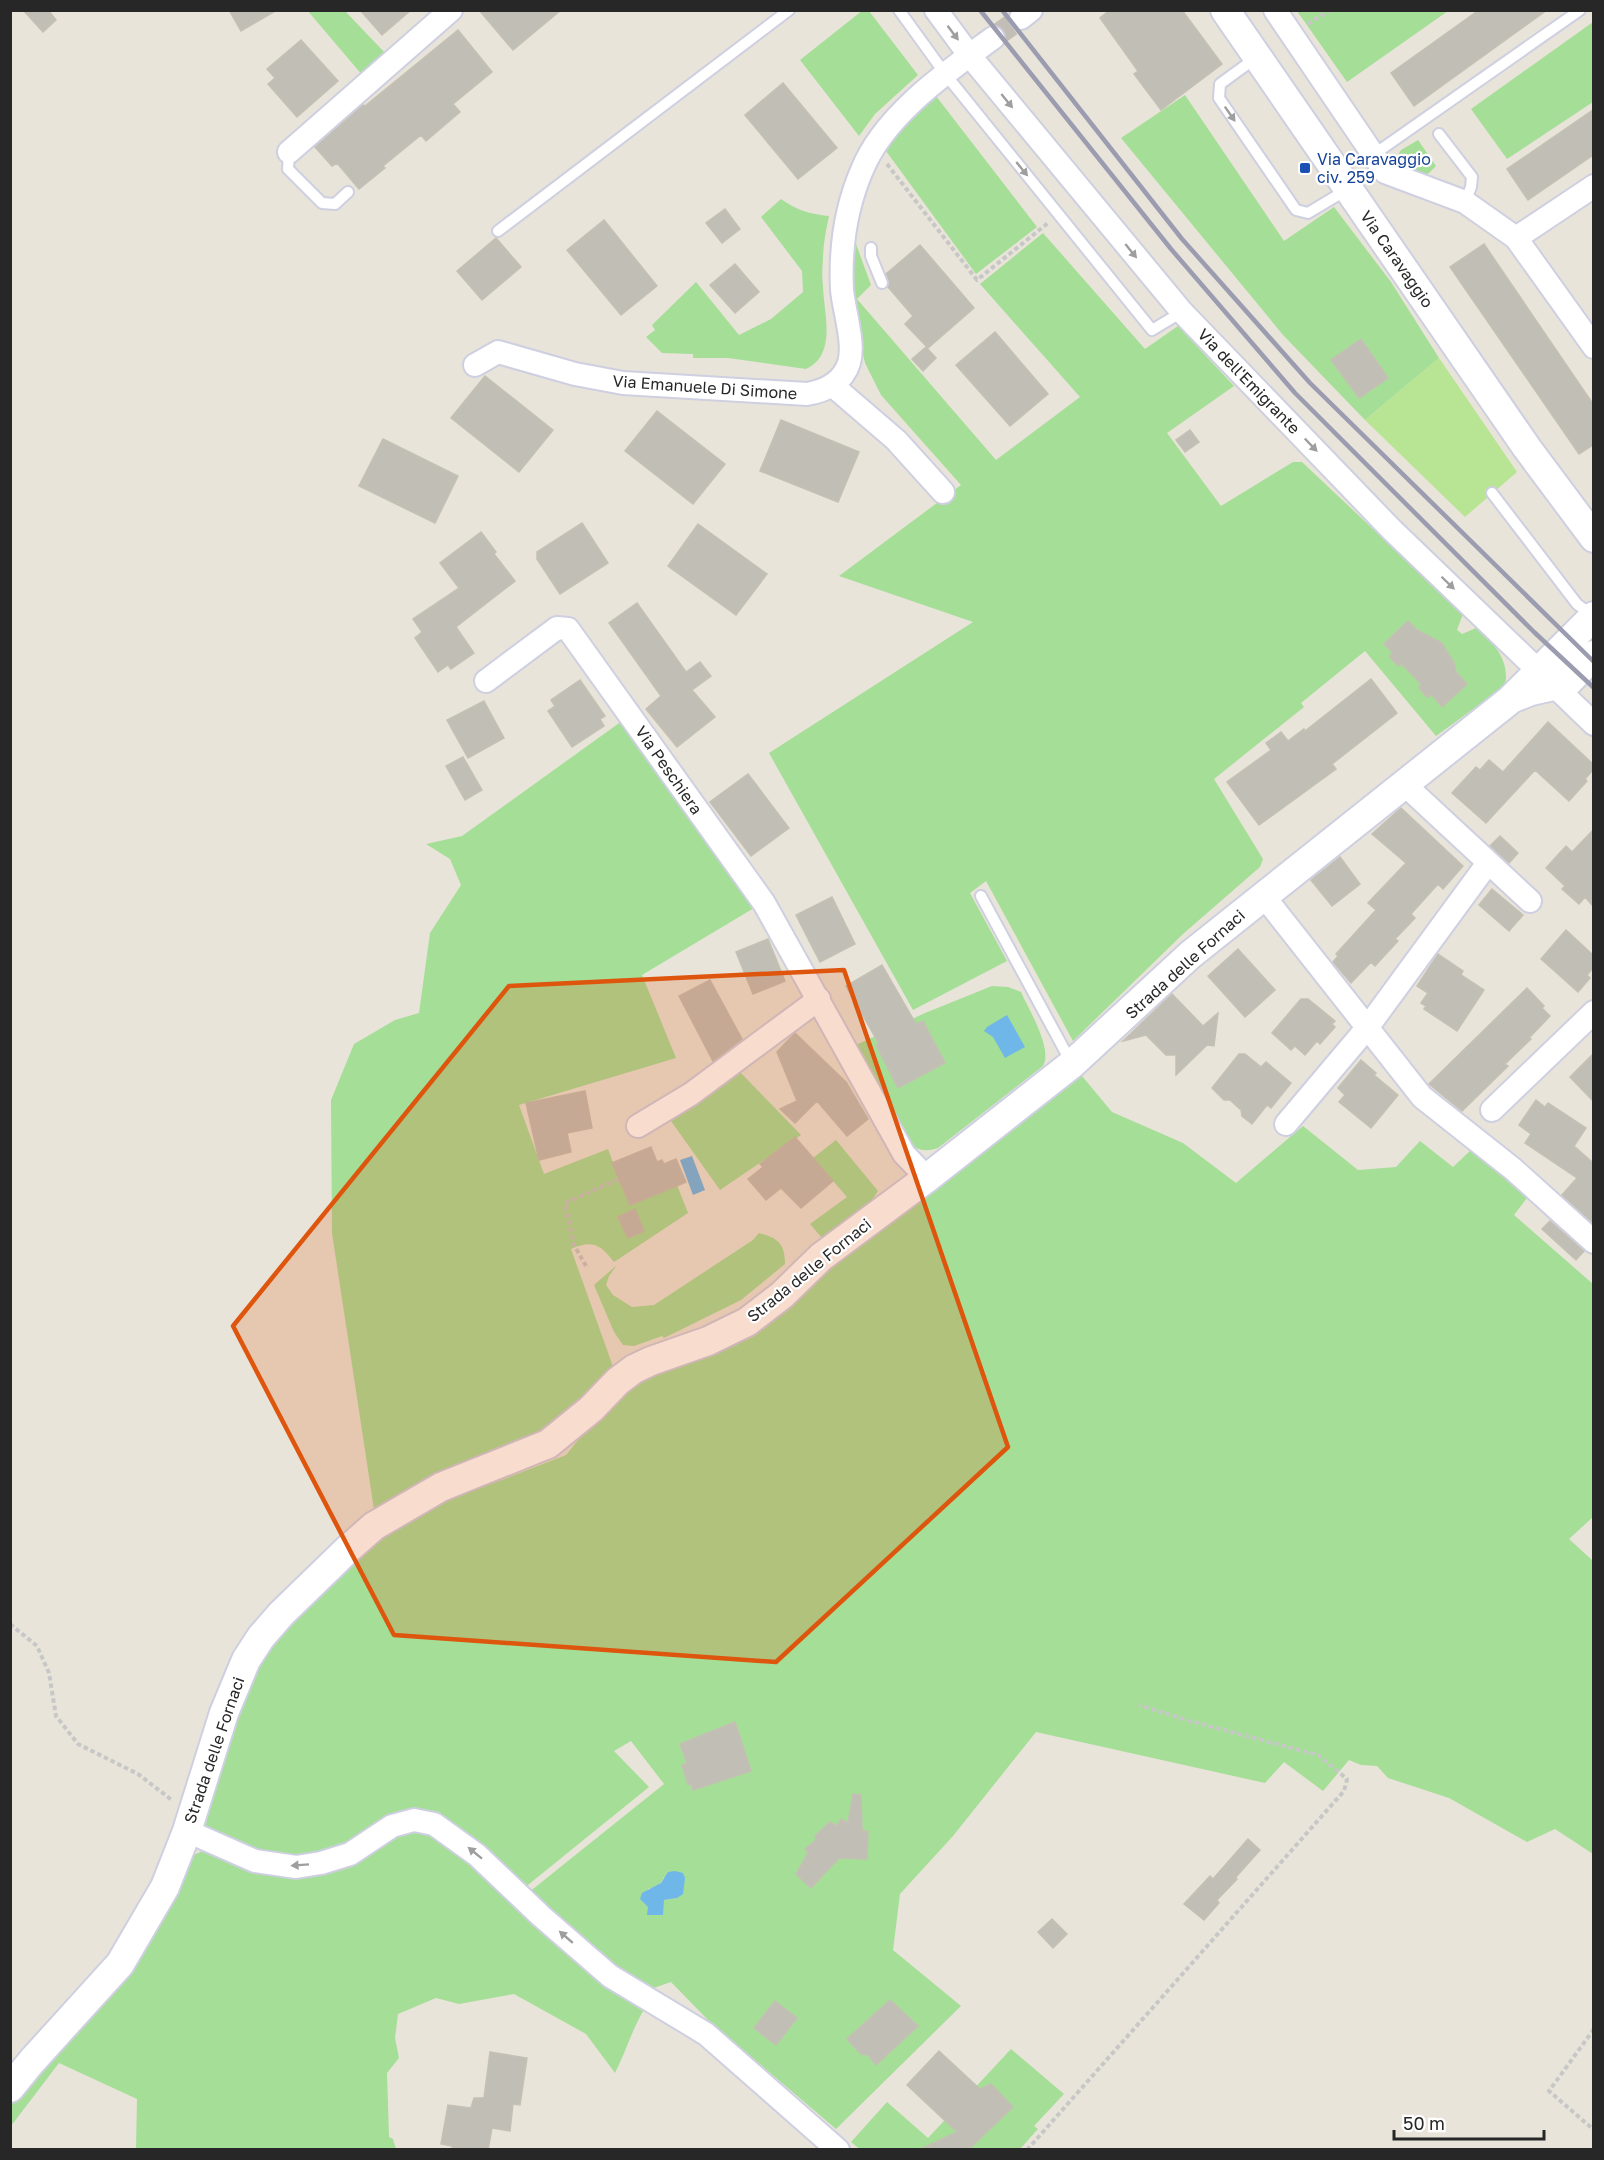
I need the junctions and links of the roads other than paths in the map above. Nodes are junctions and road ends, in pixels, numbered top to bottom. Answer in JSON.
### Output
{"nodes":[{"id":1,"x":451,"y":10,"type":"edge"},
{"id":2,"x":789,"y":10,"type":"edge"},
{"id":3,"x":899,"y":10,"type":"edge"},
{"id":4,"x":936,"y":10,"type":"edge"},
{"id":5,"x":1225,"y":10,"type":"edge"},
{"id":6,"x":1275,"y":10,"type":"edge"},
{"id":7,"x":1580,"y":10,"type":"edge"},
{"id":8,"x":993,"y":39,"type":"tunnel mouth"},
{"id":9,"x":970,"y":56,"type":"junction"},
{"id":10,"x":1257,"y":57,"type":"junction"},
{"id":11,"x":946,"y":75,"type":"junction"},
{"id":12,"x":1439,"y":134,"type":"dead end"},
{"id":13,"x":289,"y":152,"type":"joint"},
{"id":14,"x":1373,"y":155,"type":"junction"},
{"id":15,"x":1593,"y":186,"type":"edge"},
{"id":16,"x":1348,"y":189,"type":"junction"},
{"id":17,"x":348,"y":192,"type":"dead end"},
{"id":18,"x":1465,"y":202,"type":"junction"},
{"id":19,"x":498,"y":231,"type":"dead end"},
{"id":20,"x":1516,"y":238,"type":"junction"},
{"id":21,"x":871,"y":248,"type":"dead end"},
{"id":22,"x":882,"y":283,"type":"dead end"},
{"id":23,"x":1182,"y":312,"type":"junction"},
{"id":24,"x":1593,"y":347,"type":"edge"},
{"id":25,"x":475,"y":365,"type":"dead end"},
{"id":26,"x":832,"y":386,"type":"junction"},
{"id":27,"x":1527,"y":448,"type":"junction"},
{"id":28,"x":943,"y":492,"type":"dead end"},
{"id":29,"x":1492,"y":493,"type":"dead end"},
{"id":30,"x":1593,"y":538,"type":"edge"},
{"id":31,"x":1593,"y":558,"type":"edge"},
{"id":32,"x":1593,"y":616,"type":"edge"},
{"id":33,"x":1593,"y":655,"type":"edge"},
{"id":34,"x":1546,"y":678,"type":"junction"},
{"id":35,"x":486,"y":681,"type":"dead end"},
{"id":36,"x":1593,"y":724,"type":"edge"},
{"id":37,"x":1404,"y":784,"type":"junction"},
{"id":38,"x":1488,"y":863,"type":"junction"},
{"id":39,"x":1263,"y":895,"type":"junction"},
{"id":40,"x":981,"y":896,"type":"dead end"},
{"id":41,"x":1530,"y":902,"type":"dead end"},
{"id":42,"x":819,"y":999,"type":"junction"},
{"id":43,"x":1593,"y":1012,"type":"edge"},
{"id":44,"x":1366,"y":1028,"type":"junction"},
{"id":45,"x":1072,"y":1064,"type":"junction"},
{"id":46,"x":1492,"y":1110,"type":"dead end"},
{"id":47,"x":1286,"y":1124,"type":"dead end"},
{"id":48,"x":638,"y":1126,"type":"dead end"},
{"id":49,"x":927,"y":1178,"type":"junction"},
{"id":50,"x":1593,"y":1242,"type":"edge"},
{"id":51,"x":189,"y":1826,"type":"junction"},
{"id":52,"x":10,"y":2088,"type":"edge"},
{"id":53,"x":838,"y":2150,"type":"edge"}],
"edges":[{"from":1,"to":13,"type":"street"},
{"from":2,"to":19,"type":"lane"},
{"from":3,"to":11,"type":"lane"},
{"from":4,"to":9,"type":"street","name":"Via dell'Emigrante","one_way":true},
{"from":5,"to":10,"type":"street","name":"Via Caravaggio"},
{"from":6,"to":14,"type":"street"},
{"from":7,"to":14,"type":"lane"},
{"from":8,"to":9,"type":"street"},
{"from":9,"to":11,"type":"street"},
{"from":9,"to":23,"type":"street","name":"Via dell'Emigrante","one_way":true},
{"from":10,"to":16,"type":"street","name":"Via Caravaggio"},
{"from":10,"to":16,"type":"lane","one_way":true},
{"from":11,"to":23,"type":"lane","one_way":true},
{"from":11,"to":26,"type":"street"},
{"from":12,"to":18,"type":"lane"},
{"from":13,"to":17,"type":"lane"},
{"from":14,"to":18,"type":"street"},
{"from":15,"to":20,"type":"street"},
{"from":16,"to":27,"type":"street","name":"Via Caravaggio"},
{"from":18,"to":20,"type":"street"},
{"from":20,"to":24,"type":"street"},
{"from":21,"to":22,"type":"lane"},
{"from":23,"to":34,"type":"street","name":"Via dell'Emigrante","one_way":true},
{"from":25,"to":26,"type":"street","name":"Via Emanuele Di Simone"},
{"from":26,"to":28,"type":"street"},
{"from":27,"to":30,"type":"street","name":"Via Caravaggio"},
{"from":27,"to":31,"type":"street","name":"Via Caravaggio"},
{"from":29,"to":32,"type":"lane"},
{"from":32,"to":34,"type":"street","name":"Strada delle Fornaci"},
{"from":33,"to":34,"type":"street","name":"Strada delle Fornaci"},
{"from":34,"to":36,"type":"street","name":"Via dell'Emigrante"},
{"from":34,"to":37,"type":"street","name":"Strada delle Fornaci"},
{"from":35,"to":42,"type":"street","name":"Via Peschiera"},
{"from":37,"to":38,"type":"street"},
{"from":37,"to":39,"type":"street","name":"Strada delle Fornaci"},
{"from":38,"to":41,"type":"street"},
{"from":38,"to":44,"type":"street"},
{"from":39,"to":44,"type":"street"},
{"from":39,"to":45,"type":"street","name":"Strada delle Fornaci"},
{"from":40,"to":45,"type":"lane"},
{"from":42,"to":48,"type":"street"},
{"from":42,"to":49,"type":"street","name":"Via Peschiera"},
{"from":43,"to":46,"type":"street"},
{"from":44,"to":47,"type":"street"},
{"from":44,"to":50,"type":"street"},
{"from":45,"to":49,"type":"street","name":"Strada delle Fornaci"},
{"from":49,"to":51,"type":"street","name":"Strada delle Fornaci"},
{"from":51,"to":52,"type":"street","name":"Strada delle Fornaci"},
{"from":53,"to":51,"type":"street","one_way":true}]}
